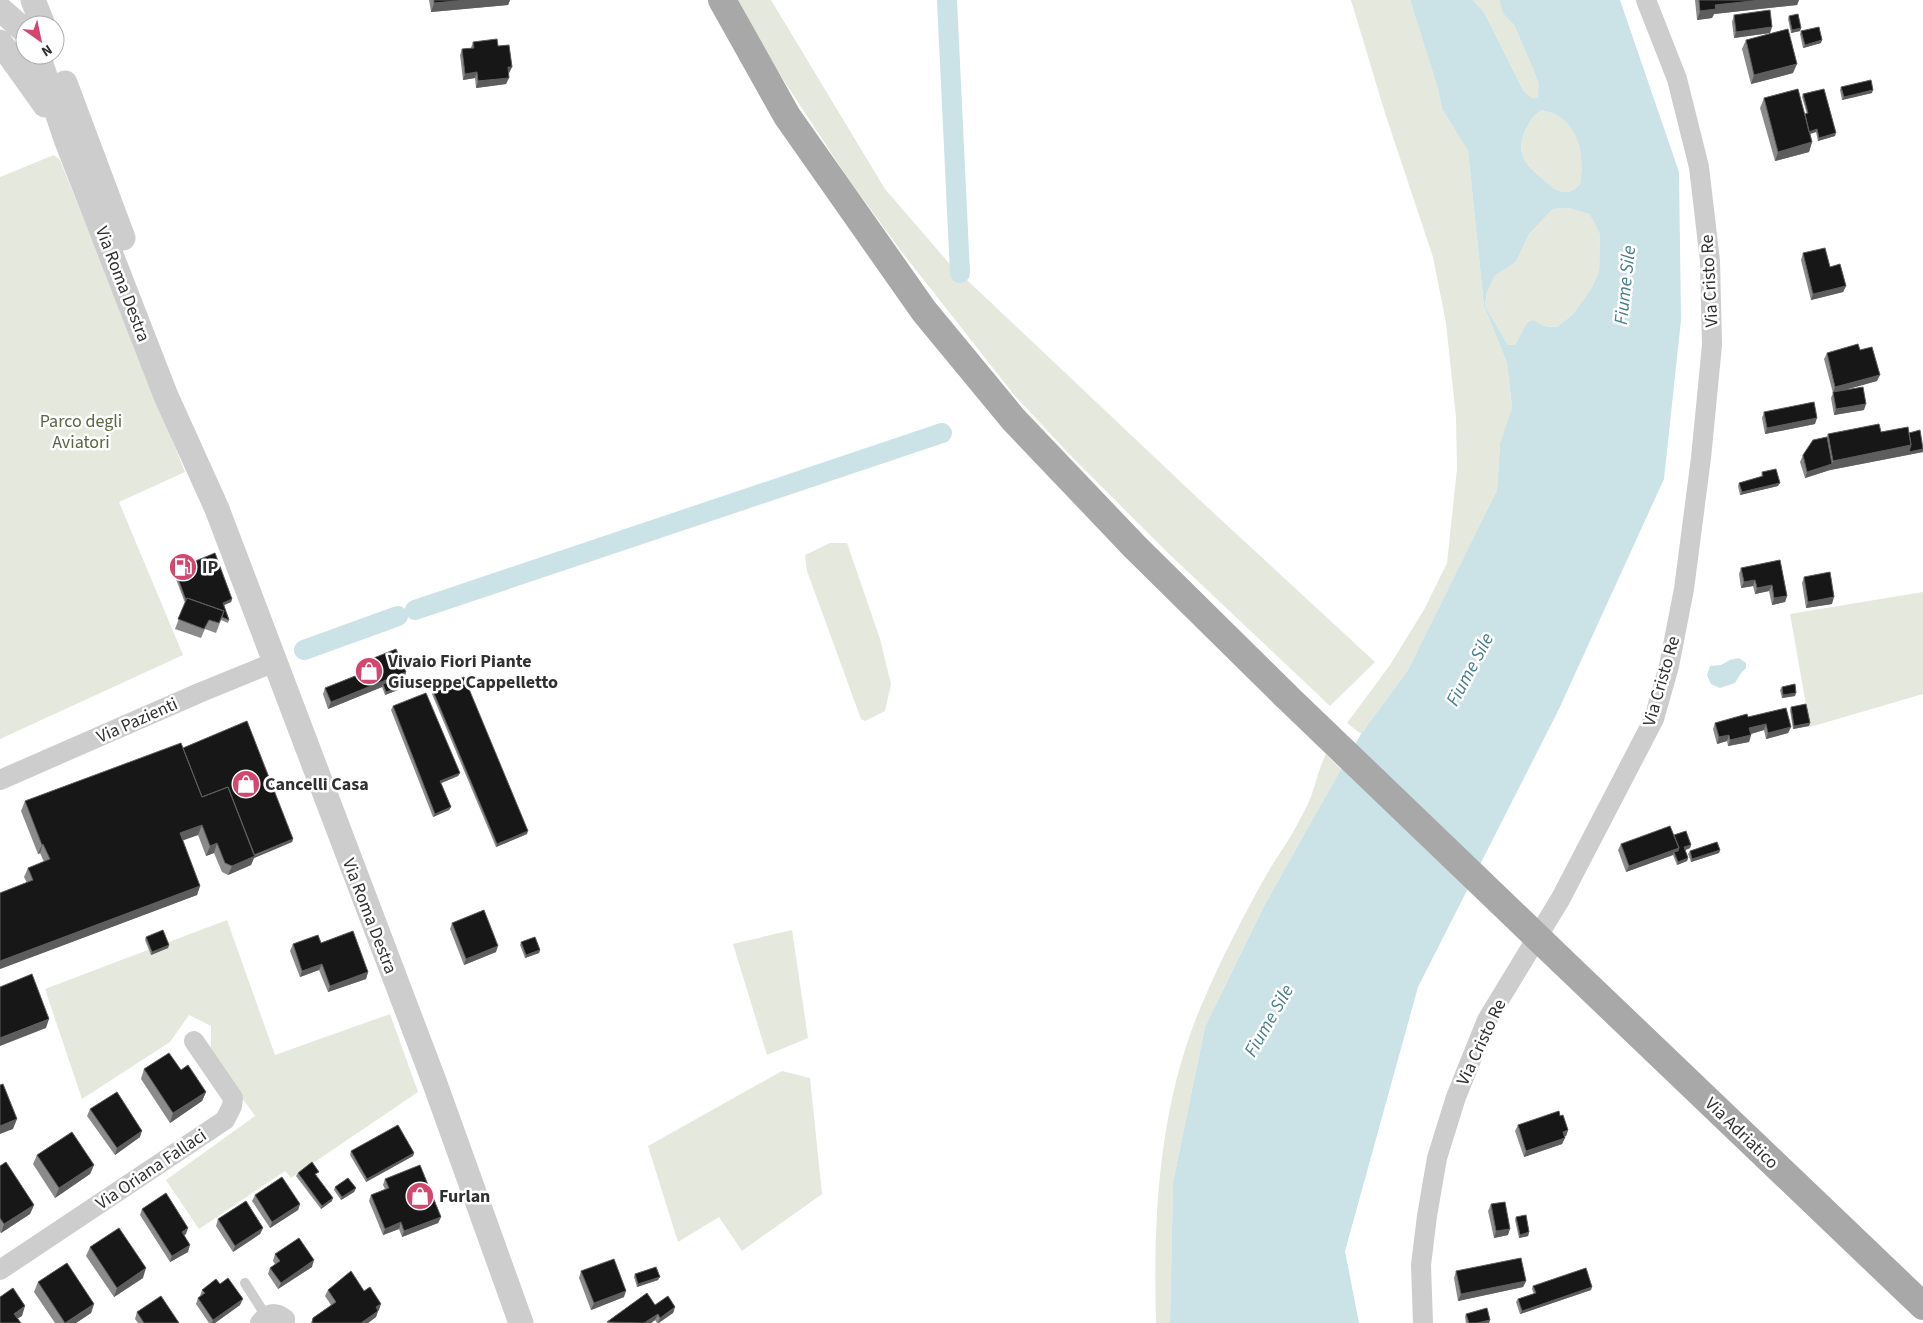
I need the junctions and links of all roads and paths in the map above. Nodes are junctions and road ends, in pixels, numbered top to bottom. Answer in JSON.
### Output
{"nodes":[{"id":1,"x":19,"y":0,"type":"edge"},
{"id":2,"x":33,"y":0,"type":"edge"},
{"id":3,"x":722,"y":0,"type":"edge"},
{"id":4,"x":1646,"y":0,"type":"edge"},
{"id":5,"x":0,"y":9,"type":"edge"},
{"id":6,"x":24,"y":15,"type":"edge"},
{"id":7,"x":38,"y":15,"type":"edge"},
{"id":8,"x":15,"y":22,"type":"edge"},
{"id":9,"x":0,"y":42,"type":"edge"},
{"id":10,"x":41,"y":65,"type":"edge"},
{"id":11,"x":48,"y":65,"type":"edge"},
{"id":12,"x":58,"y":65,"type":"edge"},
{"id":13,"x":66,"y":138,"type":"junction"},
{"id":14,"x":131,"y":258,"type":"junction"},
{"id":15,"x":217,"y":509,"type":"junction"},
{"id":16,"x":275,"y":662,"type":"junction"},
{"id":17,"x":0,"y":780,"type":"edge"},
{"id":18,"x":194,"y":1041,"type":"dead end"},
{"id":19,"x":0,"y":1270,"type":"edge"},
{"id":20,"x":244,"y":1283,"type":"dead end"},
{"id":21,"x":1923,"y":1306,"type":"edge"},
{"id":22,"x":263,"y":1319,"type":"edge"},
{"id":23,"x":285,"y":1323,"type":"edge"},
{"id":24,"x":521,"y":1323,"type":"edge"},
{"id":25,"x":1423,"y":1323,"type":"edge"}],
"edges":[{"from":1,"to":6,"type":"street"},
{"from":2,"to":7,"type":"street"},
{"from":3,"to":21,"type":"main road","name":"Via Adriatico","bridge":true},
{"from":4,"to":25,"type":"street","name":"Via Cristo Re"},
{"from":5,"to":8,"type":"street"},
{"from":9,"to":13,"type":"street"},
{"from":10,"to":13,"type":"street","name":"Via Roma Destra"},
{"from":11,"to":14,"type":"street","name":"Via Roma Destra"},
{"from":12,"to":14,"type":"street","name":"Via Roma Destra"},
{"from":13,"to":15,"type":"street","name":"Via Roma Destra"},
{"from":14,"to":15,"type":"street","name":"Via Roma Destra"},
{"from":15,"to":16,"type":"street","name":"Via Roma Destra"},
{"from":16,"to":17,"type":"street","name":"Via Pazienti"},
{"from":16,"to":24,"type":"street","name":"Via Roma Destra"},
{"from":18,"to":19,"type":"street","name":"Via Oriana Fallaci"},
{"from":20,"to":22,"type":"lane"},
{"from":22,"to":23,"type":"street"}]}
